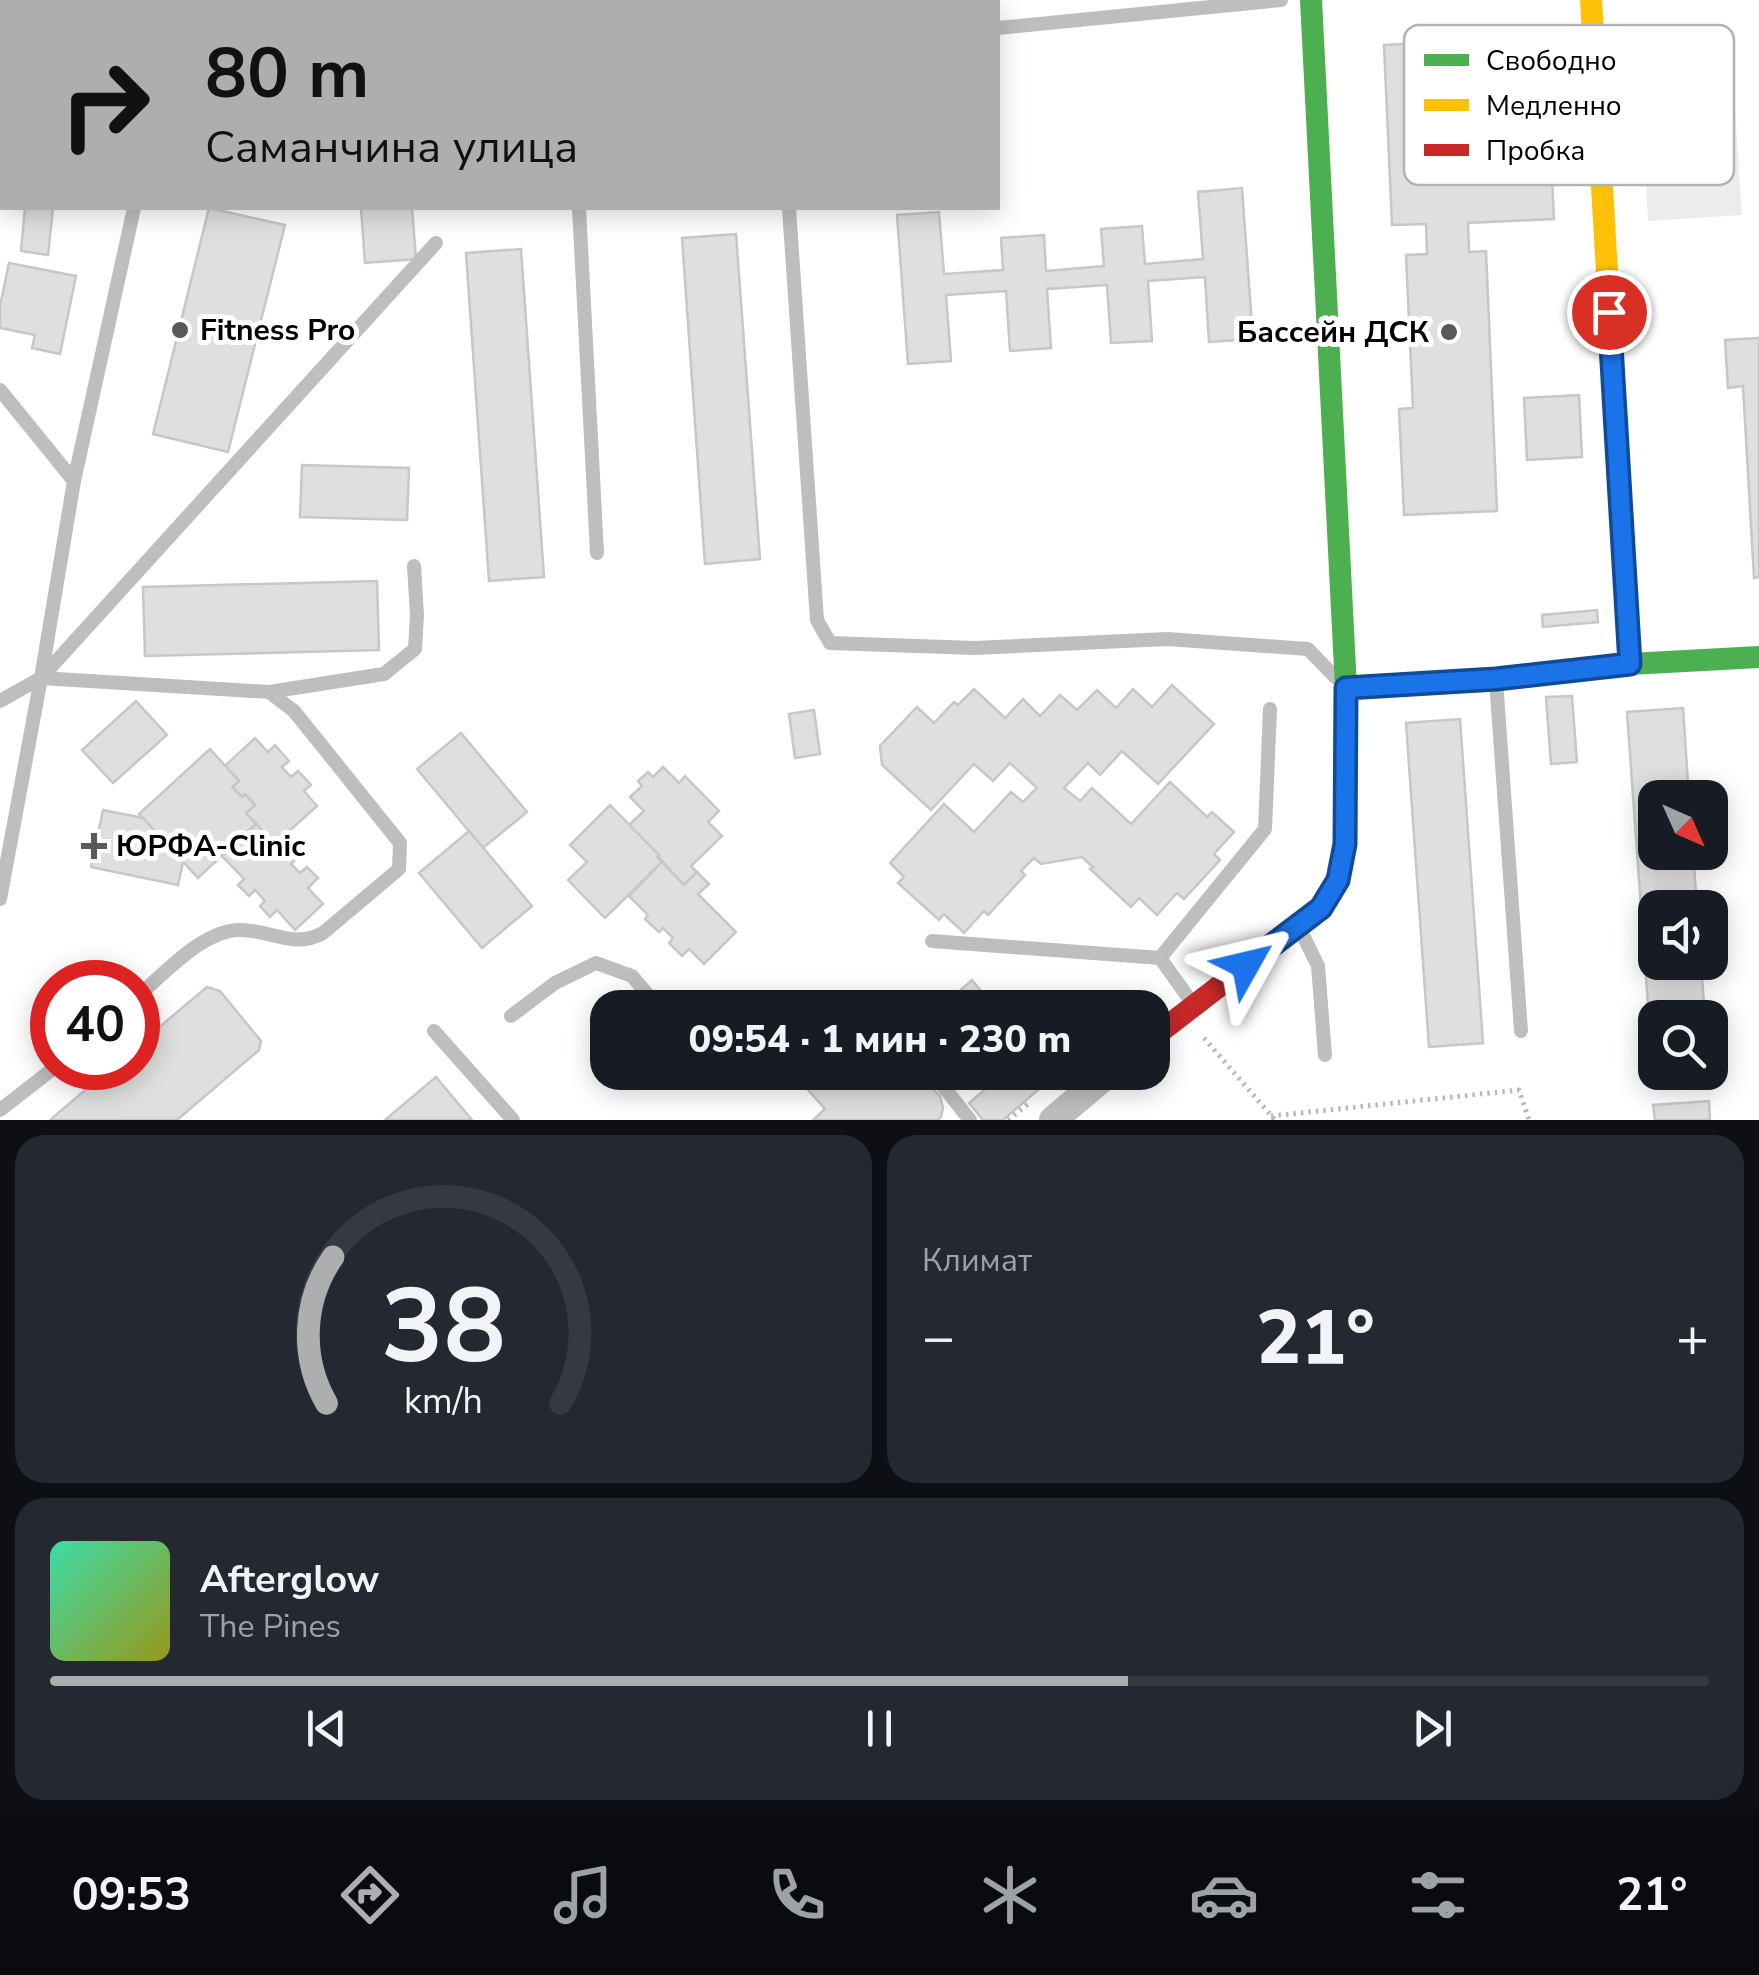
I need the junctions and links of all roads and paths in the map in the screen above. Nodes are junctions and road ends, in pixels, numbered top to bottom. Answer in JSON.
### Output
{"nodes":[{"id":1,"x":1281,"y":0,"type":"edge"},
{"id":2,"x":1310,"y":0,"type":"edge"},
{"id":3,"x":1590,"y":0,"type":"edge"},
{"id":4,"x":1592,"y":25,"type":"edge"},
{"id":5,"x":1000,"y":28,"type":"edge"},
{"id":6,"x":1601,"y":185,"type":"edge"},
{"id":7,"x":134,"y":210,"type":"edge"},
{"id":8,"x":579,"y":210,"type":"edge"},
{"id":9,"x":788,"y":210,"type":"edge"},
{"id":10,"x":436,"y":243,"type":"dead end"},
{"id":11,"x":0,"y":390,"type":"edge"},
{"id":12,"x":74,"y":481,"type":"junction"},
{"id":13,"x":597,"y":553,"type":"dead end"},
{"id":14,"x":414,"y":566,"type":"dead end"},
{"id":15,"x":1759,"y":657,"type":"edge"},
{"id":16,"x":1630,"y":664,"type":"junction"},
{"id":17,"x":41,"y":678,"type":"junction"},
{"id":18,"x":1496,"y":679,"type":"junction"},
{"id":19,"x":1346,"y":688,"type":"junction"},
{"id":20,"x":269,"y":692,"type":"junction"},
{"id":21,"x":0,"y":701,"type":"edge"},
{"id":22,"x":1270,"y":710,"type":"dead end"},
{"id":23,"x":0,"y":899,"type":"edge"},
{"id":24,"x":1298,"y":926,"type":"junction"},
{"id":25,"x":932,"y":941,"type":"dead end"},
{"id":26,"x":1160,"y":958,"type":"junction"},
{"id":27,"x":160,"y":977,"type":"edge"},
{"id":28,"x":644,"y":990,"type":"edge"},
{"id":29,"x":1188,"y":1009,"type":"junction"},
{"id":30,"x":511,"y":1016,"type":"dead end"},
{"id":31,"x":1170,"y":1024,"type":"edge"},
{"id":32,"x":434,"y":1031,"type":"dead end"},
{"id":33,"x":1520,"y":1031,"type":"dead end"},
{"id":34,"x":1325,"y":1056,"type":"dead end"},
{"id":35,"x":30,"y":1087,"type":"edge"},
{"id":36,"x":946,"y":1090,"type":"edge"},
{"id":37,"x":1089,"y":1090,"type":"edge"},
{"id":38,"x":0,"y":1110,"type":"edge"},
{"id":39,"x":1273,"y":1118,"type":"edge"},
{"id":40,"x":513,"y":1120,"type":"edge"},
{"id":41,"x":970,"y":1120,"type":"edge"},
{"id":42,"x":1053,"y":1120,"type":"edge"},
{"id":43,"x":1528,"y":1120,"type":"edge"}],
"edges":[{"from":1,"to":5,"type":"lane"},
{"from":2,"to":19,"type":"street"},
{"from":3,"to":4,"type":"street"},
{"from":6,"to":16,"type":"street"},
{"from":7,"to":12,"type":"lane"},
{"from":8,"to":13,"type":"lane"},
{"from":9,"to":19,"type":"lane"},
{"from":10,"to":17,"type":"lane"},
{"from":11,"to":12,"type":"lane"},
{"from":12,"to":17,"type":"lane"},
{"from":14,"to":20,"type":"lane"},
{"from":15,"to":16,"type":"street"},
{"from":16,"to":18,"type":"street"},
{"from":17,"to":20,"type":"lane"},
{"from":17,"to":21,"type":"lane"},
{"from":17,"to":23,"type":"lane"},
{"from":18,"to":19,"type":"street"},
{"from":18,"to":33,"type":"lane"},
{"from":19,"to":24,"type":"street"},
{"from":20,"to":27,"type":"lane"},
{"from":22,"to":26,"type":"lane"},
{"from":24,"to":29,"type":"street"},
{"from":24,"to":34,"type":"lane"},
{"from":25,"to":26,"type":"lane"},
{"from":26,"to":29,"type":"lane"},
{"from":28,"to":30,"type":"lane"},
{"from":29,"to":31,"type":"street"},
{"from":29,"to":39,"type":"path"},
{"from":32,"to":40,"type":"lane"},
{"from":35,"to":38,"type":"lane"},
{"from":36,"to":41,"type":"lane"},
{"from":37,"to":42,"type":"street"},
{"from":39,"to":43,"type":"path"}]}
